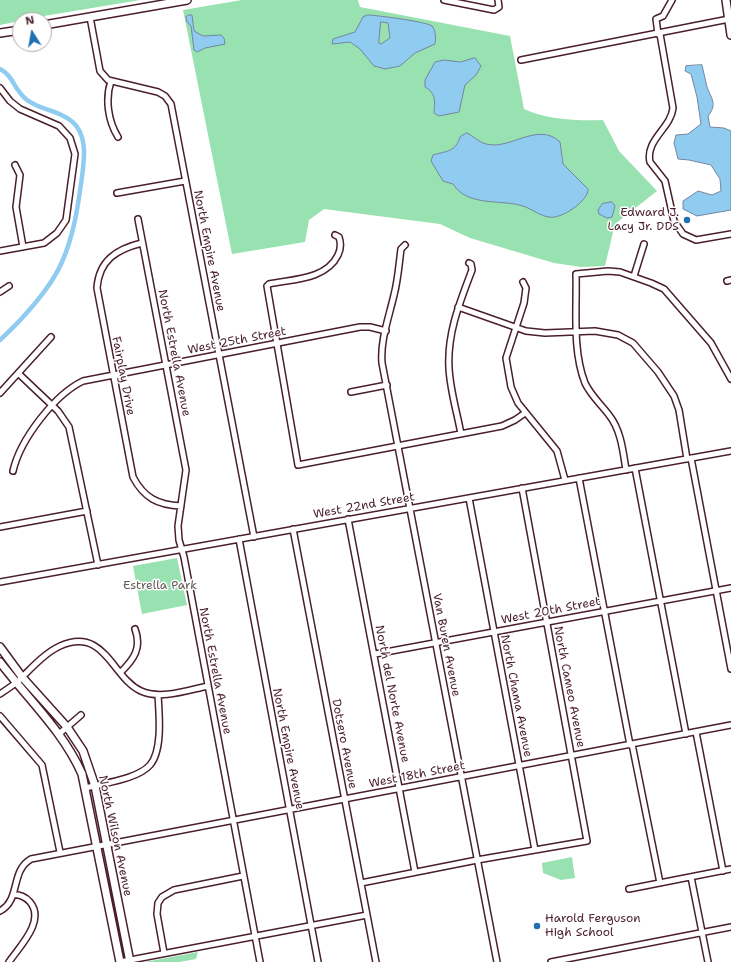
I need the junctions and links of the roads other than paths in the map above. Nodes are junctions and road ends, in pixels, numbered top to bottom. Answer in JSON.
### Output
{"nodes":[{"id":1,"x":187,"y":0,"type":"edge"},
{"id":2,"x":444,"y":0,"type":"edge"},
{"id":3,"x":498,"y":0,"type":"edge"},
{"id":4,"x":672,"y":0,"type":"edge"},
{"id":5,"x":726,"y":0,"type":"edge"},
{"id":6,"x":90,"y":17,"type":"junction"},
{"id":7,"x":729,"y":19,"type":"junction"},
{"id":8,"x":52,"y":24,"type":"edge"},
{"id":9,"x":12,"y":31,"type":"edge"},
{"id":10,"x":0,"y":33,"type":"edge"},
{"id":11,"x":659,"y":34,"type":"junction"},
{"id":12,"x":731,"y":35,"type":"edge"},
{"id":13,"x":521,"y":60,"type":"dead end"},
{"id":14,"x":111,"y":81,"type":"junction"},
{"id":15,"x":0,"y":88,"type":"edge"},
{"id":16,"x":118,"y":137,"type":"dead end"},
{"id":17,"x":16,"y":165,"type":"dead end"},
{"id":18,"x":185,"y":181,"type":"junction"},
{"id":19,"x":117,"y":193,"type":"dead end"},
{"id":20,"x":138,"y":219,"type":"dead end"},
{"id":21,"x":731,"y":234,"type":"edge"},
{"id":22,"x":335,"y":235,"type":"dead end"},
{"id":23,"x":142,"y":243,"type":"junction"},
{"id":24,"x":644,"y":244,"type":"dead end"},
{"id":25,"x":405,"y":246,"type":"dead end"},
{"id":26,"x":23,"y":247,"type":"junction"},
{"id":27,"x":0,"y":251,"type":"edge"},
{"id":28,"x":469,"y":263,"type":"dead end"},
{"id":29,"x":634,"y":276,"type":"junction"},
{"id":30,"x":523,"y":282,"type":"dead end"},
{"id":31,"x":9,"y":286,"type":"dead end"},
{"id":32,"x":0,"y":292,"type":"edge"},
{"id":33,"x":458,"y":307,"type":"junction"},
{"id":34,"x":516,"y":328,"type":"junction"},
{"id":35,"x":386,"y":331,"type":"junction"},
{"id":36,"x":577,"y":331,"type":"junction"},
{"id":37,"x":51,"y":337,"type":"dead end"},
{"id":38,"x":277,"y":344,"type":"junction"},
{"id":39,"x":218,"y":354,"type":"junction"},
{"id":40,"x":165,"y":365,"type":"junction"},
{"id":41,"x":19,"y":374,"type":"junction"},
{"id":42,"x":113,"y":375,"type":"junction"},
{"id":43,"x":731,"y":379,"type":"edge"},
{"id":44,"x":386,"y":385,"type":"junction"},
{"id":45,"x":351,"y":392,"type":"dead end"},
{"id":46,"x":0,"y":393,"type":"edge"},
{"id":47,"x":52,"y":406,"type":"junction"},
{"id":48,"x":525,"y":412,"type":"junction"},
{"id":49,"x":461,"y":434,"type":"junction"},
{"id":50,"x":399,"y":446,"type":"junction"},
{"id":51,"x":731,"y":451,"type":"edge"},
{"id":52,"x":689,"y":459,"type":"junction"},
{"id":53,"x":635,"y":468,"type":"junction"},
{"id":54,"x":626,"y":470,"type":"junction"},
{"id":55,"x":13,"y":471,"type":"dead end"},
{"id":56,"x":579,"y":478,"type":"junction"},
{"id":57,"x":565,"y":480,"type":"junction"},
{"id":58,"x":522,"y":488,"type":"junction"},
{"id":59,"x":469,"y":498,"type":"junction"},
{"id":60,"x":181,"y":506,"type":"junction"},
{"id":61,"x":410,"y":508,"type":"junction"},
{"id":62,"x":87,"y":511,"type":"junction"},
{"id":63,"x":348,"y":519,"type":"junction"},
{"id":64,"x":0,"y":528,"type":"edge"},
{"id":65,"x":293,"y":529,"type":"junction"},
{"id":66,"x":254,"y":537,"type":"junction"},
{"id":67,"x":238,"y":539,"type":"junction"},
{"id":68,"x":181,"y":550,"type":"junction"},
{"id":69,"x":98,"y":565,"type":"junction"},
{"id":70,"x":0,"y":582,"type":"edge"},
{"id":71,"x":731,"y":588,"type":"edge"},
{"id":72,"x":716,"y":591,"type":"junction"},
{"id":73,"x":660,"y":601,"type":"junction"},
{"id":74,"x":604,"y":612,"type":"junction"},
{"id":75,"x":546,"y":622,"type":"junction"},
{"id":76,"x":135,"y":629,"type":"dead end"},
{"id":77,"x":494,"y":632,"type":"junction"},
{"id":78,"x":436,"y":643,"type":"junction"},
{"id":79,"x":0,"y":647,"type":"edge"},
{"id":80,"x":375,"y":654,"type":"junction"},
{"id":81,"x":0,"y":662,"type":"edge"},
{"id":82,"x":731,"y":669,"type":"edge"},
{"id":83,"x":121,"y":672,"type":"junction"},
{"id":84,"x":22,"y":677,"type":"junction"},
{"id":85,"x":16,"y":683,"type":"junction"},
{"id":86,"x":208,"y":686,"type":"junction"},
{"id":87,"x":0,"y":694,"type":"edge"},
{"id":88,"x":158,"y":695,"type":"junction"},
{"id":89,"x":81,"y":715,"type":"dead end"},
{"id":90,"x":0,"y":716,"type":"edge"},
{"id":91,"x":731,"y":725,"type":"edge"},
{"id":92,"x":67,"y":727,"type":"junction"},
{"id":93,"x":696,"y":732,"type":"junction"},
{"id":94,"x":60,"y":734,"type":"junction"},
{"id":95,"x":686,"y":734,"type":"junction"},
{"id":96,"x":631,"y":744,"type":"junction"},
{"id":97,"x":571,"y":756,"type":"junction"},
{"id":98,"x":520,"y":765,"type":"junction"},
{"id":99,"x":461,"y":776,"type":"junction"},
{"id":100,"x":95,"y":786,"type":"junction"},
{"id":101,"x":86,"y":788,"type":"junction"},
{"id":102,"x":400,"y":788,"type":"junction"},
{"id":103,"x":344,"y":798,"type":"junction"},
{"id":104,"x":289,"y":809,"type":"junction"},
{"id":105,"x":233,"y":820,"type":"junction"},
{"id":106,"x":107,"y":843,"type":"junction"},
{"id":107,"x":98,"y":845,"type":"junction"},
{"id":108,"x":536,"y":850,"type":"junction"},
{"id":109,"x":60,"y":852,"type":"junction"},
{"id":110,"x":477,"y":860,"type":"junction"},
{"id":111,"x":731,"y":869,"type":"edge"},
{"id":112,"x":723,"y":870,"type":"junction"},
{"id":113,"x":415,"y":872,"type":"junction"},
{"id":114,"x":243,"y":876,"type":"junction"},
{"id":115,"x":691,"y":877,"type":"junction"},
{"id":116,"x":361,"y":883,"type":"junction"},
{"id":117,"x":660,"y":883,"type":"junction"},
{"id":118,"x":628,"y":889,"type":"dead end"},
{"id":119,"x":13,"y":895,"type":"junction"},
{"id":120,"x":0,"y":911,"type":"edge"},
{"id":121,"x":367,"y":915,"type":"junction"},
{"id":122,"x":312,"y":926,"type":"junction"},
{"id":123,"x":731,"y":927,"type":"edge"},
{"id":124,"x":702,"y":932,"type":"junction"},
{"id":125,"x":255,"y":935,"type":"junction"},
{"id":126,"x":164,"y":953,"type":"junction"},
{"id":127,"x":129,"y":961,"type":"edge"},
{"id":128,"x":9,"y":962,"type":"edge"},
{"id":129,"x":120,"y":962,"type":"edge"},
{"id":130,"x":260,"y":962,"type":"edge"},
{"id":131,"x":318,"y":962,"type":"edge"},
{"id":132,"x":376,"y":962,"type":"edge"},
{"id":133,"x":497,"y":962,"type":"edge"},
{"id":134,"x":551,"y":962,"type":"edge"},
{"id":135,"x":708,"y":962,"type":"edge"}],
"edges":[{"from":1,"to":6,"type":"main road"},
{"from":2,"to":3,"type":"street"},
{"from":4,"to":11,"type":"street"},
{"from":5,"to":7,"type":"main road"},
{"from":6,"to":8,"type":"main road"},
{"from":6,"to":14,"type":"street"},
{"from":7,"to":11,"type":"street"},
{"from":7,"to":12,"type":"main road"},
{"from":9,"to":10,"type":"main road"},
{"from":11,"to":13,"type":"street"},
{"from":11,"to":21,"type":"street"},
{"from":14,"to":16,"type":"street"},
{"from":14,"to":18,"type":"street","name":"North Empire Avenue"},
{"from":15,"to":26,"type":"street"},
{"from":17,"to":26,"type":"street"},
{"from":18,"to":19,"type":"street"},
{"from":18,"to":39,"type":"street","name":"North Empire Avenue"},
{"from":20,"to":23,"type":"street","name":"North Estrella Avenue"},
{"from":22,"to":38,"type":"street"},
{"from":23,"to":40,"type":"street","name":"North Estrella Avenue"},
{"from":23,"to":42,"type":"street","name":"Fairplay Drive"},
{"from":24,"to":29,"type":"street"},
{"from":25,"to":35,"type":"street","name":"Van Buren Avenue"},
{"from":26,"to":27,"type":"street"},
{"from":28,"to":33,"type":"street"},
{"from":29,"to":36,"type":"street"},
{"from":29,"to":43,"type":"street"},
{"from":30,"to":34,"type":"street"},
{"from":31,"to":32,"type":"street"},
{"from":33,"to":34,"type":"street"},
{"from":33,"to":49,"type":"street"},
{"from":34,"to":36,"type":"street"},
{"from":34,"to":48,"type":"street"},
{"from":35,"to":38,"type":"street","name":"West 25th Street"},
{"from":35,"to":44,"type":"street","name":"Van Buren Avenue"},
{"from":36,"to":52,"type":"street"},
{"from":36,"to":54,"type":"street"},
{"from":37,"to":41,"type":"street"},
{"from":38,"to":39,"type":"street","name":"West 25th Street"},
{"from":38,"to":50,"type":"street"},
{"from":39,"to":40,"type":"street","name":"West 25th Street"},
{"from":39,"to":66,"type":"street","name":"North Empire Avenue"},
{"from":40,"to":42,"type":"street","name":"West 25th Street"},
{"from":40,"to":60,"type":"street","name":"North Estrella Avenue"},
{"from":41,"to":46,"type":"street"},
{"from":41,"to":47,"type":"street"},
{"from":42,"to":47,"type":"street","name":"West 25th Street"},
{"from":42,"to":60,"type":"street","name":"Fairplay Drive"},
{"from":44,"to":45,"type":"street"},
{"from":44,"to":50,"type":"street","name":"Van Buren Avenue"},
{"from":47,"to":55,"type":"street","name":"West 25th Street"},
{"from":47,"to":62,"type":"street"},
{"from":48,"to":49,"type":"street"},
{"from":48,"to":57,"type":"street"},
{"from":49,"to":50,"type":"street"},
{"from":50,"to":61,"type":"street","name":"Van Buren Avenue"},
{"from":51,"to":52,"type":"street","name":"West 22nd Street"},
{"from":52,"to":53,"type":"street","name":"West 22nd Street"},
{"from":52,"to":72,"type":"street"},
{"from":53,"to":54,"type":"street","name":"West 22nd Street"},
{"from":53,"to":73,"type":"street"},
{"from":54,"to":56,"type":"street","name":"West 22nd Street"},
{"from":56,"to":57,"type":"street","name":"West 22nd Street"},
{"from":56,"to":74,"type":"street"},
{"from":57,"to":58,"type":"street","name":"West 22nd Street"},
{"from":58,"to":59,"type":"street","name":"West 22nd Street"},
{"from":58,"to":75,"type":"street","name":"North Cameo Avenue"},
{"from":59,"to":61,"type":"street","name":"West 22nd Street"},
{"from":59,"to":77,"type":"street","name":"North Chama Avenue"},
{"from":60,"to":68,"type":"street","name":"North Estrella Avenue"},
{"from":61,"to":63,"type":"street","name":"West 22nd Street"},
{"from":61,"to":78,"type":"street","name":"Van Buren Avenue"},
{"from":62,"to":64,"type":"street"},
{"from":62,"to":69,"type":"street"},
{"from":63,"to":65,"type":"street","name":"West 22nd Street"},
{"from":63,"to":80,"type":"street","name":"North del Norte Avenue"},
{"from":65,"to":66,"type":"street","name":"West 22nd Street"},
{"from":65,"to":103,"type":"street","name":"Dotsero Avenue"},
{"from":66,"to":67,"type":"street","name":"West 22nd Street"},
{"from":67,"to":68,"type":"street","name":"West 22nd Street"},
{"from":67,"to":104,"type":"street","name":"North Empire Avenue"},
{"from":68,"to":69,"type":"street","name":"West 22nd Street"},
{"from":68,"to":86,"type":"street","name":"North Estrella Avenue"},
{"from":69,"to":70,"type":"street","name":"West 22nd Street"},
{"from":71,"to":72,"type":"street","name":"West 20th Street"},
{"from":72,"to":73,"type":"street","name":"West 20th Street"},
{"from":72,"to":82,"type":"street"},
{"from":73,"to":74,"type":"street","name":"West 20th Street"},
{"from":73,"to":95,"type":"street"},
{"from":74,"to":75,"type":"street","name":"West 20th Street"},
{"from":74,"to":96,"type":"street"},
{"from":75,"to":77,"type":"street","name":"West 20th Street"},
{"from":75,"to":97,"type":"street","name":"North Cameo Avenue"},
{"from":76,"to":83,"type":"street"},
{"from":77,"to":78,"type":"street","name":"West 20th Street"},
{"from":77,"to":98,"type":"street","name":"North Chama Avenue"},
{"from":78,"to":80,"type":"street","name":"West 20th Street"},
{"from":78,"to":99,"type":"street","name":"Van Buren Avenue"},
{"from":79,"to":84,"type":"main road","name":"North Wilson Avenue"},
{"from":80,"to":102,"type":"street","name":"North del Norte Avenue"},
{"from":81,"to":85,"type":"main road","name":"North Wilson Avenue"},
{"from":83,"to":84,"type":"street"},
{"from":83,"to":88,"type":"street"},
{"from":84,"to":85,"type":"street"},
{"from":84,"to":92,"type":"main road","name":"North Wilson Avenue"},
{"from":85,"to":87,"type":"street"},
{"from":85,"to":94,"type":"main road","name":"North Wilson Avenue"},
{"from":86,"to":88,"type":"street"},
{"from":86,"to":105,"type":"street","name":"North Estrella Avenue"},
{"from":88,"to":100,"type":"street"},
{"from":89,"to":92,"type":"street"},
{"from":90,"to":109,"type":"street"},
{"from":91,"to":93,"type":"street","name":"West 18th Street"},
{"from":92,"to":94,"type":"street"},
{"from":92,"to":100,"type":"main road","name":"North Wilson Avenue"},
{"from":93,"to":95,"type":"street","name":"West 18th Street"},
{"from":93,"to":112,"type":"street"},
{"from":94,"to":101,"type":"main road","name":"North Wilson Avenue"},
{"from":95,"to":96,"type":"street","name":"West 18th Street"},
{"from":96,"to":97,"type":"street","name":"West 18th Street"},
{"from":96,"to":117,"type":"street"},
{"from":97,"to":98,"type":"street","name":"West 18th Street"},
{"from":97,"to":108,"type":"street","name":"North Cameo Avenue"},
{"from":98,"to":99,"type":"street","name":"West 18th Street"},
{"from":98,"to":108,"type":"street","name":"North Chama Avenue"},
{"from":99,"to":102,"type":"street","name":"West 18th Street"},
{"from":99,"to":110,"type":"street","name":"Van Buren Avenue"},
{"from":100,"to":101,"type":"street"},
{"from":100,"to":106,"type":"main road","name":"North Wilson Avenue"},
{"from":101,"to":107,"type":"main road","name":"North Wilson Avenue"},
{"from":102,"to":103,"type":"street","name":"West 18th Street"},
{"from":102,"to":113,"type":"street","name":"North del Norte Avenue"},
{"from":103,"to":104,"type":"street","name":"West 18th Street"},
{"from":103,"to":116,"type":"street","name":"Dotsero Avenue"},
{"from":104,"to":105,"type":"street","name":"West 18th Street"},
{"from":104,"to":122,"type":"street","name":"North Empire Avenue"},
{"from":105,"to":106,"type":"street","name":"West 18th Street"},
{"from":105,"to":114,"type":"street","name":"North Estrella Avenue"},
{"from":106,"to":107,"type":"street","name":"West 18th Street"},
{"from":106,"to":127,"type":"main road","name":"North Wilson Avenue"},
{"from":107,"to":109,"type":"street"},
{"from":107,"to":129,"type":"main road","name":"North Wilson Avenue"},
{"from":108,"to":110,"type":"street"},
{"from":109,"to":119,"type":"street"},
{"from":110,"to":113,"type":"street"},
{"from":110,"to":133,"type":"street","name":"Van Buren Avenue"},
{"from":111,"to":112,"type":"street"},
{"from":112,"to":115,"type":"street"},
{"from":113,"to":116,"type":"street"},
{"from":114,"to":125,"type":"street","name":"North Estrella Avenue"},
{"from":114,"to":126,"type":"street"},
{"from":115,"to":117,"type":"street"},
{"from":115,"to":124,"type":"street"},
{"from":116,"to":121,"type":"street","name":"Dotsero Avenue"},
{"from":117,"to":118,"type":"street"},
{"from":119,"to":120,"type":"street"},
{"from":119,"to":128,"type":"street"},
{"from":121,"to":122,"type":"street"},
{"from":121,"to":132,"type":"street","name":"Dotsero Avenue"},
{"from":122,"to":125,"type":"street"},
{"from":122,"to":131,"type":"street","name":"North Empire Avenue"},
{"from":123,"to":124,"type":"street"},
{"from":124,"to":134,"type":"street"},
{"from":124,"to":135,"type":"street"},
{"from":125,"to":126,"type":"street"},
{"from":125,"to":130,"type":"street","name":"North Estrella Avenue"},
{"from":126,"to":127,"type":"street"},
{"from":127,"to":129,"type":"street"}]}
